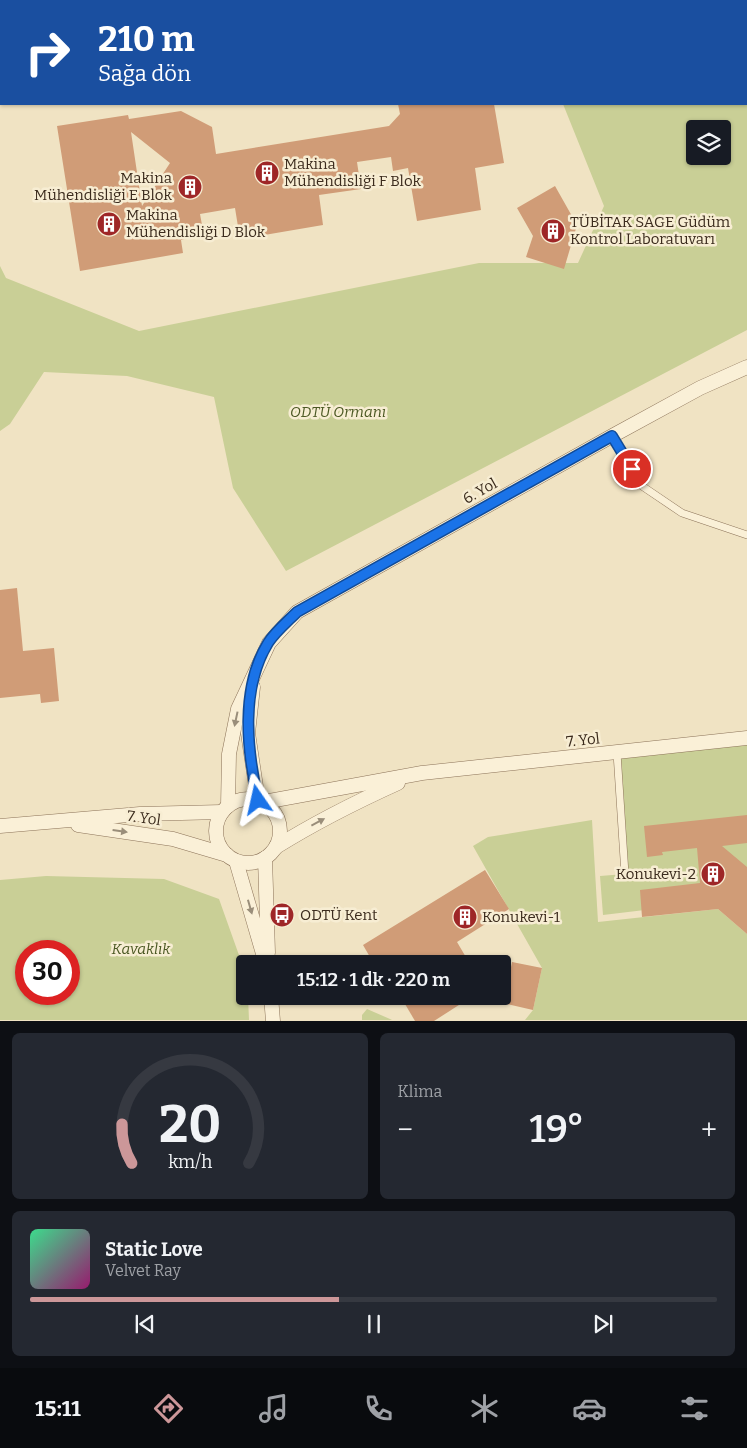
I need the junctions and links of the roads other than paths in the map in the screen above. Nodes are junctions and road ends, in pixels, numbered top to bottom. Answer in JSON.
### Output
{"nodes":[{"id":1,"x":747,"y":367,"type":"edge"},
{"id":2,"x":612,"y":436,"type":"junction"},
{"id":3,"x":747,"y":536,"type":"edge"},
{"id":4,"x":254,"y":674,"type":"junction"},
{"id":5,"x":747,"y":738,"type":"edge"},
{"id":6,"x":617,"y":753,"type":"junction"},
{"id":7,"x":422,"y":773,"type":"junction"},
{"id":8,"x":261,"y":801,"type":"junction"},
{"id":9,"x":225,"y":809,"type":"junction"},
{"id":10,"x":55,"y":822,"type":"junction"},
{"id":11,"x":0,"y":826,"type":"edge"},
{"id":12,"x":276,"y":847,"type":"junction"},
{"id":13,"x":231,"y":858,"type":"junction"},
{"id":14,"x":265,"y":858,"type":"junction"},
{"id":15,"x":625,"y":874,"type":"dead end"},
{"id":16,"x":264,"y":955,"type":"edge"},
{"id":17,"x":267,"y":955,"type":"edge"},
{"id":18,"x":272,"y":1005,"type":"edge"},
{"id":19,"x":273,"y":1020,"type":"edge"}],
"edges":[{"from":1,"to":2,"type":"street","name":"6. Yol"},
{"from":2,"to":3,"type":"lane"},
{"from":2,"to":4,"type":"street","name":"6. Yol"},
{"from":4,"to":8,"type":"street","name":"6. Yol"},
{"from":4,"to":9,"type":"street","name":"6. Yol","one_way":true},
{"from":5,"to":6,"type":"street","name":"7. Yol"},
{"from":6,"to":7,"type":"street","name":"7. Yol"},
{"from":6,"to":15,"type":"lane"},
{"from":7,"to":8,"type":"street","name":"7. Yol"},
{"from":12,"to":7,"type":"street","name":"7. Yol","one_way":true},
{"from":8,"to":9,"type":"street","name":"7. Yol"},
{"from":8,"to":12,"type":"street"},
{"from":9,"to":10,"type":"street","name":"7. Yol"},
{"from":9,"to":13,"type":"street"},
{"from":10,"to":11,"type":"street","name":"7. Yol"},
{"from":10,"to":13,"type":"street","name":"7. Yol","one_way":true},
{"from":12,"to":14,"type":"street","name":"7. Yol"},
{"from":13,"to":14,"type":"street","name":"7. Yol"},
{"from":13,"to":16,"type":"street","one_way":true},
{"from":14,"to":17,"type":"street"},
{"from":18,"to":19,"type":"street"}]}
